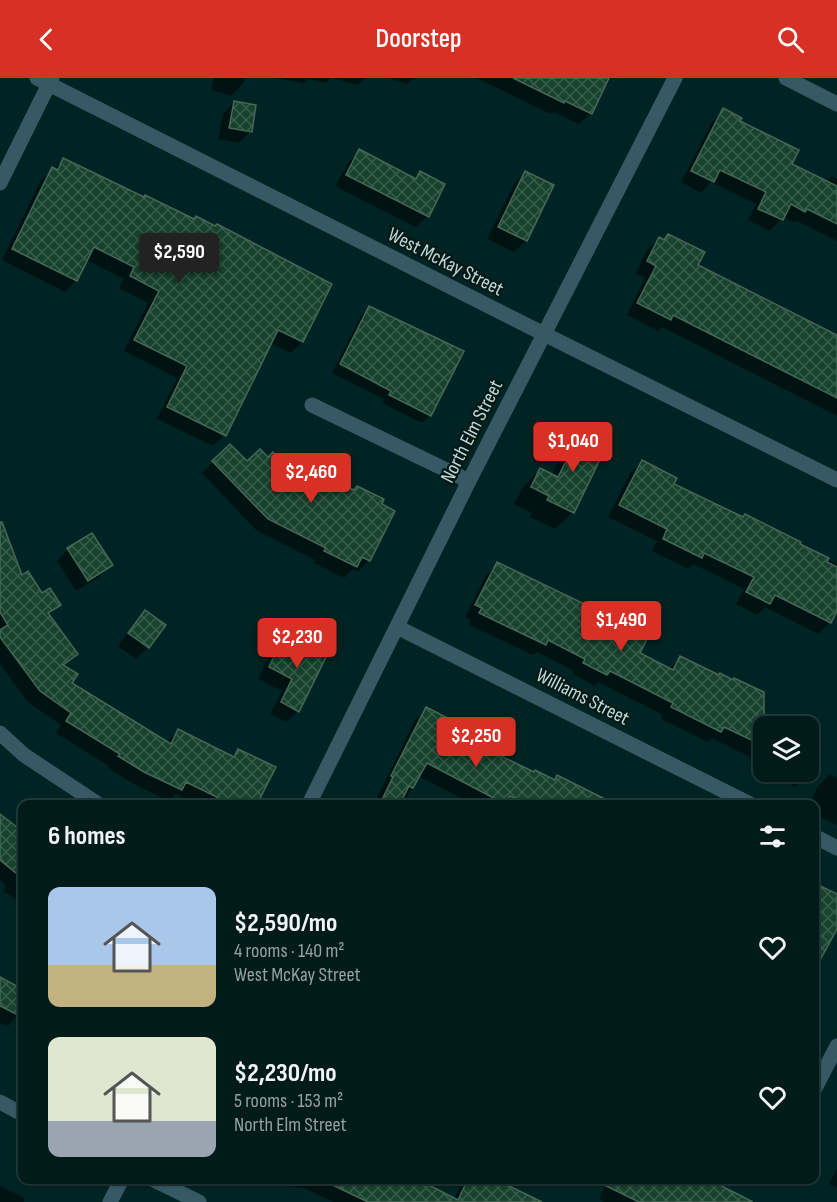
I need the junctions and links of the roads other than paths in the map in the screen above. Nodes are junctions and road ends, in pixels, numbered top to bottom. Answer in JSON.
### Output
{"nodes":[{"id":1,"x":675,"y":78,"type":"edge"},
{"id":2,"x":786,"y":78,"type":"edge"},
{"id":3,"x":46,"y":80,"type":"edge"},
{"id":4,"x":837,"y":105,"type":"edge"},
{"id":5,"x":0,"y":183,"type":"edge"},
{"id":6,"x":544,"y":334,"type":"junction"},
{"id":7,"x":312,"y":405,"type":"dead end"},
{"id":8,"x":837,"y":480,"type":"edge"},
{"id":9,"x":469,"y":481,"type":"junction"},
{"id":10,"x":397,"y":627,"type":"junction"},
{"id":11,"x":0,"y":733,"type":"edge"},
{"id":12,"x":92,"y":800,"type":"edge"},
{"id":13,"x":311,"y":800,"type":"edge"},
{"id":14,"x":742,"y":800,"type":"edge"},
{"id":15,"x":819,"y":839,"type":"edge"},
{"id":16,"x":837,"y":848,"type":"edge"},
{"id":17,"x":837,"y":1046,"type":"edge"},
{"id":18,"x":819,"y":1080,"type":"edge"},
{"id":19,"x":0,"y":1102,"type":"edge"},
{"id":20,"x":18,"y":1112,"type":"edge"},
{"id":21,"x":119,"y":1184,"type":"edge"},
{"id":22,"x":162,"y":1184,"type":"edge"},
{"id":23,"x":110,"y":1202,"type":"edge"},
{"id":24,"x":199,"y":1202,"type":"edge"}],
"edges":[{"from":1,"to":6,"type":"street","name":"North Elm Street"},
{"from":2,"to":4,"type":"street"},
{"from":3,"to":5,"type":"street"},
{"from":3,"to":6,"type":"street","name":"West McKay Street"},
{"from":6,"to":8,"type":"street","name":"West McKay Street"},
{"from":6,"to":9,"type":"street","name":"North Elm Street"},
{"from":7,"to":9,"type":"street"},
{"from":9,"to":10,"type":"street","name":"North Elm Street"},
{"from":10,"to":13,"type":"street","name":"North Elm Street"},
{"from":10,"to":14,"type":"street","name":"Williams Street"},
{"from":11,"to":12,"type":"street"},
{"from":15,"to":16,"type":"street"},
{"from":17,"to":18,"type":"street"},
{"from":19,"to":20,"type":"street"},
{"from":21,"to":23,"type":"street"},
{"from":22,"to":24,"type":"street"}]}
